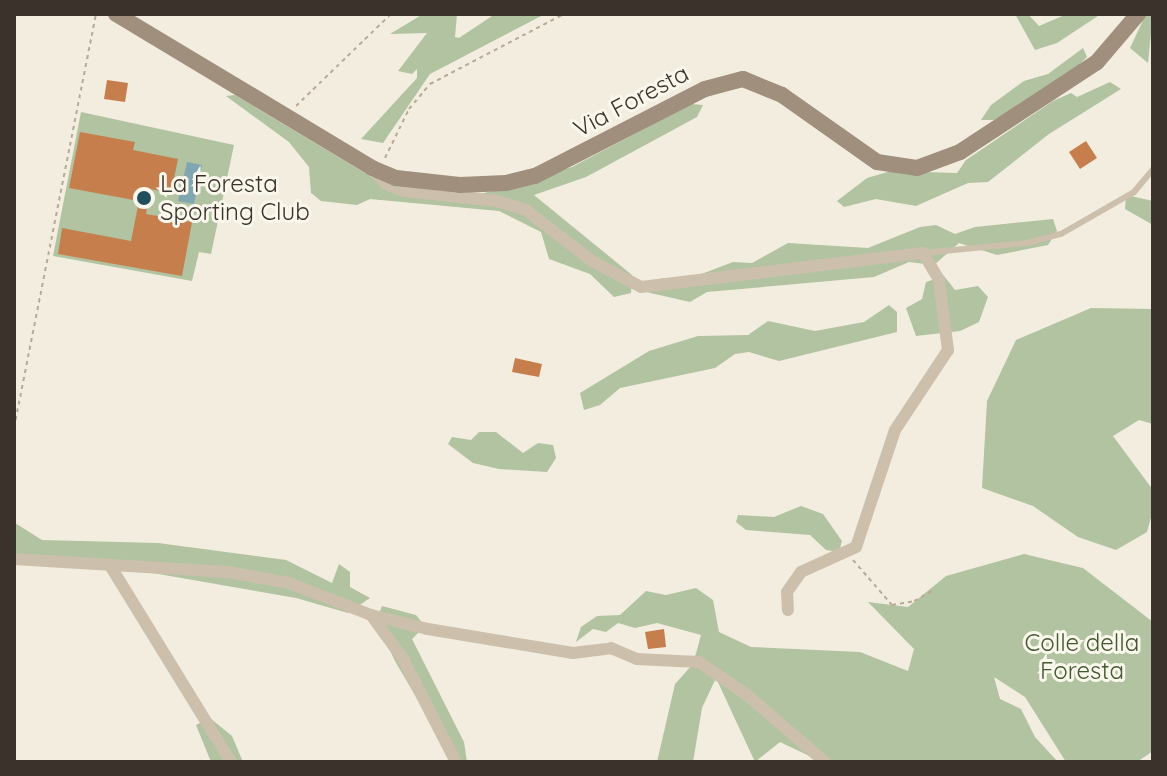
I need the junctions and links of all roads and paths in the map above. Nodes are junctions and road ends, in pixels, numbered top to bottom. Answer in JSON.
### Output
{"nodes":[{"id":1,"x":96,"y":14,"type":"edge"},
{"id":2,"x":116,"y":14,"type":"edge"},
{"id":3,"x":391,"y":14,"type":"edge"},
{"id":4,"x":564,"y":14,"type":"edge"},
{"id":5,"x":1138,"y":14,"type":"edge"},
{"id":6,"x":286,"y":114,"type":"junction"},
{"id":7,"x":372,"y":168,"type":"junction"},
{"id":8,"x":1153,"y":169,"type":"edge"},
{"id":9,"x":923,"y":253,"type":"junction"},
{"id":10,"x":14,"y":428,"type":"edge"},
{"id":11,"x":851,"y":551,"type":"junction"},
{"id":12,"x":14,"y":559,"type":"edge"},
{"id":13,"x":111,"y":567,"type":"junction"},
{"id":14,"x":934,"y":590,"type":"dead end"},
{"id":15,"x":788,"y":610,"type":"dead end"},
{"id":16,"x":371,"y":615,"type":"junction"},
{"id":17,"x":231,"y":762,"type":"edge"},
{"id":18,"x":456,"y":762,"type":"edge"},
{"id":19,"x":825,"y":762,"type":"edge"}],
"edges":[{"from":1,"to":10,"type":"path"},
{"from":2,"to":6,"type":"main road","name":"Via Foresta"},
{"from":3,"to":6,"type":"path"},
{"from":4,"to":7,"type":"path"},
{"from":5,"to":7,"type":"main road","name":"Via Foresta"},
{"from":6,"to":7,"type":"main road","name":"Via Foresta"},
{"from":7,"to":9,"type":"street"},
{"from":8,"to":9,"type":"lane"},
{"from":9,"to":11,"type":"street"},
{"from":11,"to":14,"type":"path"},
{"from":11,"to":15,"type":"street"},
{"from":12,"to":13,"type":"street"},
{"from":13,"to":16,"type":"street"},
{"from":13,"to":17,"type":"street"},
{"from":16,"to":18,"type":"street"},
{"from":16,"to":19,"type":"street"}]}
